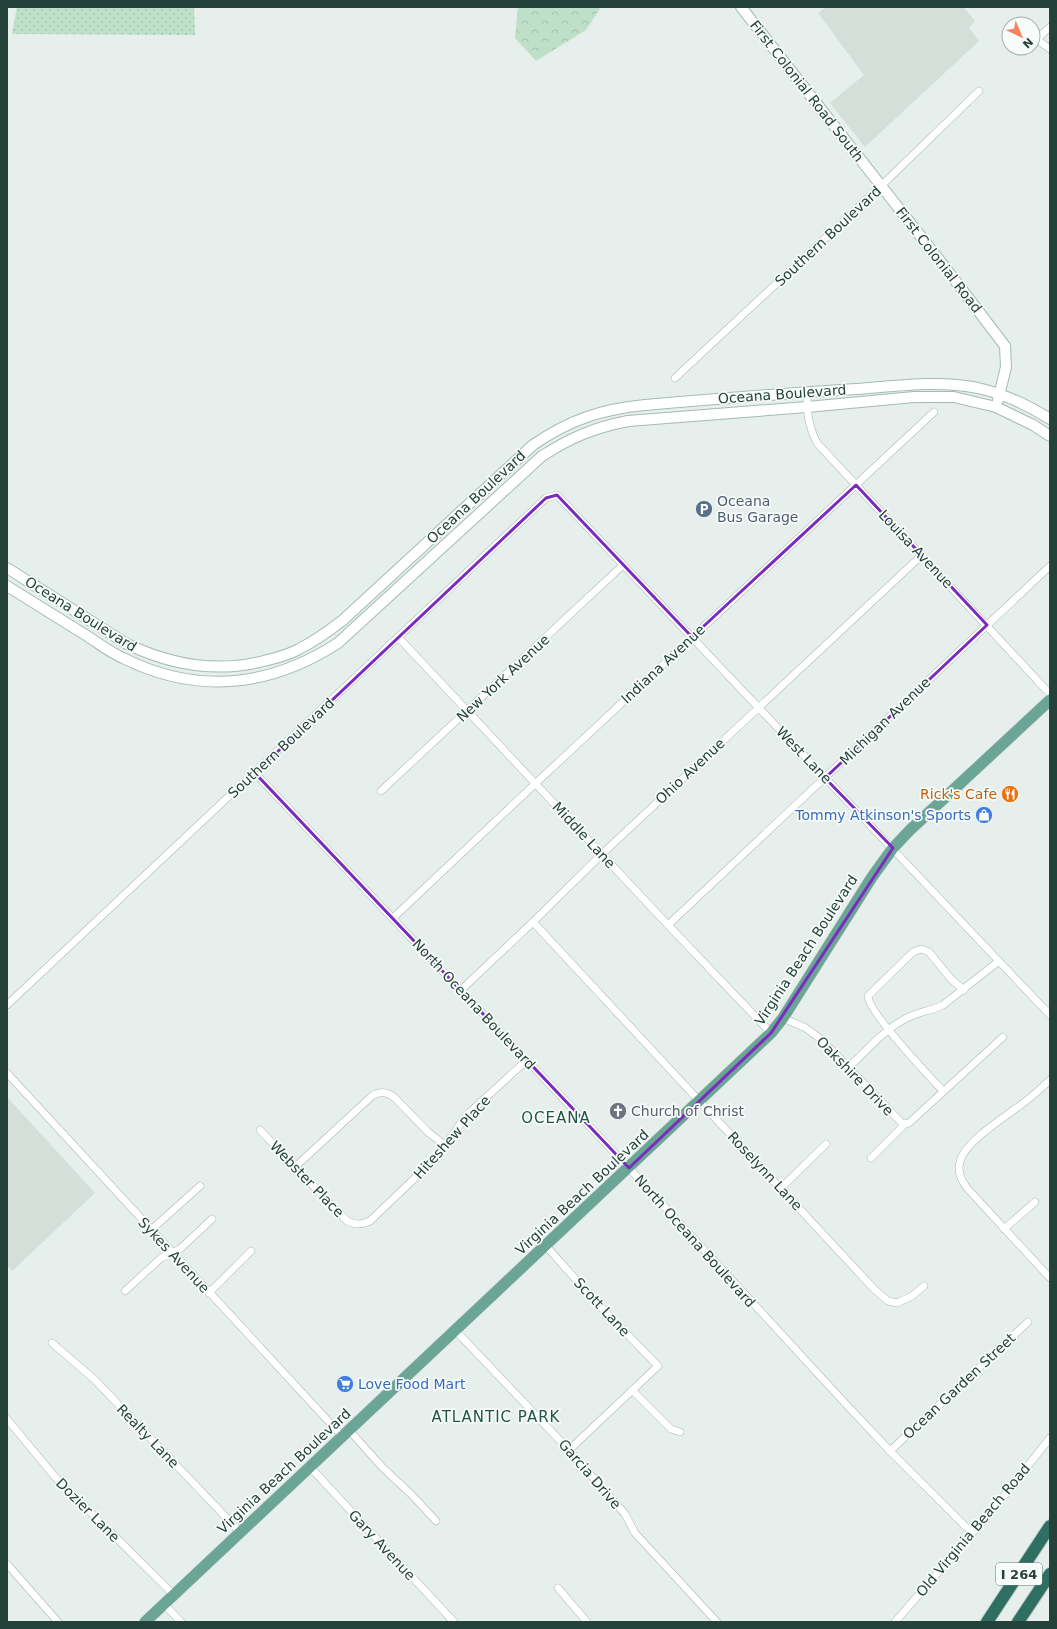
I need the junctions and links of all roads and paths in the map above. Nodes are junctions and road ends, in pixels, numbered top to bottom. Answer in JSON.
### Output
{"nodes":[{"id":1,"x":741,"y":7,"type":"edge"},
{"id":2,"x":1050,"y":27,"type":"edge"},
{"id":3,"x":1050,"y":49,"type":"edge"},
{"id":4,"x":979,"y":91,"type":"dead end"},
{"id":5,"x":872,"y":175,"type":"joint"},
{"id":6,"x":881,"y":186,"type":"junction"},
{"id":7,"x":675,"y":378,"type":"dead end"},
{"id":8,"x":807,"y":392,"type":"junction"},
{"id":9,"x":999,"y":394,"type":"junction"},
{"id":10,"x":807,"y":407,"type":"junction"},
{"id":11,"x":996,"y":407,"type":"junction"},
{"id":12,"x":934,"y":412,"type":"dead end"},
{"id":13,"x":1050,"y":419,"type":"edge"},
{"id":14,"x":1050,"y":436,"type":"edge"},
{"id":15,"x":856,"y":484,"type":"junction"},
{"id":16,"x":557,"y":495,"type":"joint"},
{"id":17,"x":922,"y":555,"type":"junction"},
{"id":18,"x":623,"y":565,"type":"junction"},
{"id":19,"x":1050,"y":566,"type":"edge"},
{"id":20,"x":7,"y":568,"type":"edge"},
{"id":21,"x":7,"y":586,"type":"edge"},
{"id":22,"x":987,"y":625,"type":"junction"},
{"id":23,"x":398,"y":636,"type":"junction"},
{"id":24,"x":692,"y":637,"type":"junction"},
{"id":25,"x":216,"y":668,"type":"junction"},
{"id":26,"x":215,"y":682,"type":"junction"},
{"id":27,"x":1050,"y":694,"type":"edge"},
{"id":28,"x":1050,"y":700,"type":"edge"},
{"id":29,"x":758,"y":707,"type":"junction"},
{"id":30,"x":467,"y":711,"type":"junction"},
{"id":31,"x":255,"y":773,"type":"junction"},
{"id":32,"x":825,"y":778,"type":"junction"},
{"id":33,"x":536,"y":783,"type":"junction"},
{"id":34,"x":381,"y":791,"type":"dead end"},
{"id":35,"x":893,"y":848,"type":"junction"},
{"id":36,"x":602,"y":854,"type":"junction"},
{"id":37,"x":393,"y":918,"type":"junction"},
{"id":38,"x":533,"y":922,"type":"junction"},
{"id":39,"x":668,"y":925,"type":"junction"},
{"id":40,"x":999,"y":961,"type":"junction"},
{"id":41,"x":460,"y":990,"type":"junction"},
{"id":42,"x":964,"y":990,"type":"junction"},
{"id":43,"x":7,"y":1005,"type":"edge"},
{"id":44,"x":1050,"y":1016,"type":"edge"},
{"id":45,"x":783,"y":1018,"type":"junction"},
{"id":46,"x":890,"y":1030,"type":"junction"},
{"id":47,"x":771,"y":1033,"type":"junction"},
{"id":48,"x":1004,"y":1037,"type":"dead end"},
{"id":49,"x":527,"y":1060,"type":"junction"},
{"id":50,"x":849,"y":1067,"type":"junction"},
{"id":51,"x":7,"y":1073,"type":"edge"},
{"id":52,"x":1050,"y":1080,"type":"edge"},
{"id":53,"x":943,"y":1090,"type":"junction"},
{"id":54,"x":700,"y":1102,"type":"junction"},
{"id":55,"x":905,"y":1124,"type":"junction"},
{"id":56,"x":260,"y":1130,"type":"dead end"},
{"id":57,"x":826,"y":1144,"type":"dead end"},
{"id":58,"x":446,"y":1146,"type":"junction"},
{"id":59,"x":871,"y":1158,"type":"dead end"},
{"id":60,"x":295,"y":1167,"type":"junction"},
{"id":61,"x":629,"y":1168,"type":"junction"},
{"id":62,"x":200,"y":1186,"type":"dead end"},
{"id":63,"x":780,"y":1188,"type":"junction"},
{"id":64,"x":394,"y":1197,"type":"joint"},
{"id":65,"x":1034,"y":1202,"type":"dead end"},
{"id":66,"x":212,"y":1219,"type":"dead end"},
{"id":67,"x":1004,"y":1229,"type":"junction"},
{"id":68,"x":151,"y":1230,"type":"junction"},
{"id":69,"x":546,"y":1246,"type":"junction"},
{"id":70,"x":251,"y":1251,"type":"dead end"},
{"id":71,"x":173,"y":1253,"type":"junction"},
{"id":72,"x":1050,"y":1278,"type":"edge"},
{"id":73,"x":924,"y":1286,"type":"dead end"},
{"id":74,"x":125,"y":1291,"type":"dead end"},
{"id":75,"x":210,"y":1293,"type":"junction"},
{"id":76,"x":1028,"y":1322,"type":"dead end"},
{"id":77,"x":456,"y":1330,"type":"junction"},
{"id":78,"x":52,"y":1343,"type":"dead end"},
{"id":79,"x":632,"y":1390,"type":"junction"},
{"id":80,"x":7,"y":1420,"type":"edge"},
{"id":81,"x":680,"y":1432,"type":"dead end"},
{"id":82,"x":346,"y":1433,"type":"junction"},
{"id":83,"x":1050,"y":1438,"type":"edge"},
{"id":84,"x":569,"y":1450,"type":"junction"},
{"id":85,"x":890,"y":1451,"type":"junction"},
{"id":86,"x":310,"y":1467,"type":"junction"},
{"id":87,"x":436,"y":1521,"type":"dead end"},
{"id":88,"x":1050,"y":1526,"type":"edge"},
{"id":89,"x":241,"y":1533,"type":"junction"},
{"id":90,"x":972,"y":1533,"type":"junction"},
{"id":91,"x":7,"y":1564,"type":"edge"},
{"id":92,"x":1050,"y":1574,"type":"edge"},
{"id":93,"x":558,"y":1588,"type":"dead end"},
{"id":94,"x":174,"y":1595,"type":"junction"},
{"id":95,"x":164,"y":1604,"type":"junction"},
{"id":96,"x":58,"y":1622,"type":"edge"},
{"id":97,"x":145,"y":1622,"type":"edge"},
{"id":98,"x":181,"y":1622,"type":"edge"},
{"id":99,"x":454,"y":1622,"type":"edge"},
{"id":100,"x":587,"y":1622,"type":"edge"},
{"id":101,"x":717,"y":1622,"type":"edge"},
{"id":102,"x":895,"y":1622,"type":"edge"},
{"id":103,"x":987,"y":1622,"type":"edge"},
{"id":104,"x":1018,"y":1622,"type":"edge"}],
"edges":[{"from":1,"to":5,"type":"main road","name":"First Colonial Road South"},
{"from":2,"to":3,"type":"street"},
{"from":4,"to":6,"type":"street","name":"Southern Boulevard"},
{"from":5,"to":6,"type":"main road","name":"First Colonial Road"},
{"from":6,"to":7,"type":"street","name":"Southern Boulevard"},
{"from":6,"to":9,"type":"main road","name":"First Colonial Road"},
{"from":8,"to":9,"type":"main road","name":"Oceana Boulevard"},
{"from":8,"to":10,"type":"street","name":"Louisa Avenue"},
{"from":8,"to":25,"type":"main road","name":"Oceana Boulevard"},
{"from":9,"to":11,"type":"main road"},
{"from":9,"to":13,"type":"main road"},
{"from":10,"to":11,"type":"main road","name":"Oceana Boulevard"},
{"from":10,"to":15,"type":"street","name":"Louisa Avenue"},
{"from":10,"to":26,"type":"main road","name":"Oceana Boulevard"},
{"from":11,"to":14,"type":"main road"},
{"from":12,"to":15,"type":"street","name":"Indiana Avenue"},
{"from":15,"to":17,"type":"street","name":"Louisa Avenue"},
{"from":15,"to":24,"type":"street","name":"Indiana Avenue"},
{"from":16,"to":18,"type":"street","name":"West Lane"},
{"from":16,"to":23,"type":"street","name":"Southern Boulevard"},
{"from":17,"to":22,"type":"street","name":"Louisa Avenue"},
{"from":17,"to":29,"type":"street","name":"Ohio Avenue"},
{"from":18,"to":24,"type":"street","name":"West Lane"},
{"from":18,"to":30,"type":"street","name":"New York Avenue"},
{"from":19,"to":22,"type":"street","name":"Michigan Avenue"},
{"from":20,"to":25,"type":"main road","name":"Oceana Boulevard"},
{"from":21,"to":26,"type":"main road","name":"Oceana Boulevard"},
{"from":22,"to":27,"type":"street","name":"Louisa Avenue"},
{"from":22,"to":32,"type":"street","name":"Michigan Avenue"},
{"from":23,"to":30,"type":"street","name":"Middle Lane"},
{"from":23,"to":31,"type":"street","name":"Southern Boulevard"},
{"from":24,"to":29,"type":"street","name":"West Lane"},
{"from":24,"to":33,"type":"street","name":"Indiana Avenue"},
{"from":25,"to":26,"type":"main road"},
{"from":28,"to":35,"type":"main road","name":"Virginia Beach Boulevard"},
{"from":29,"to":32,"type":"street","name":"West Lane"},
{"from":29,"to":36,"type":"street","name":"Ohio Avenue"},
{"from":30,"to":33,"type":"street","name":"Middle Lane"},
{"from":30,"to":34,"type":"street","name":"New York Avenue"},
{"from":31,"to":37,"type":"street","name":"North Oceana Boulevard"},
{"from":31,"to":43,"type":"street","name":"Southern Boulevard"},
{"from":32,"to":35,"type":"street","name":"West Lane"},
{"from":32,"to":39,"type":"street","name":"Michigan Avenue"},
{"from":33,"to":36,"type":"street","name":"Middle Lane"},
{"from":33,"to":37,"type":"street","name":"Indiana Avenue"},
{"from":35,"to":40,"type":"street","name":"West Lane"},
{"from":35,"to":45,"type":"main road","name":"Virginia Beach Boulevard"},
{"from":36,"to":38,"type":"street","name":"Ohio Avenue"},
{"from":36,"to":39,"type":"street","name":"Middle Lane"},
{"from":37,"to":41,"type":"street","name":"North Oceana Boulevard"},
{"from":38,"to":41,"type":"street","name":"Ohio Avenue"},
{"from":38,"to":54,"type":"street","name":"Roselynn Lane"},
{"from":39,"to":47,"type":"street","name":"Middle Lane"},
{"from":40,"to":42,"type":"street"},
{"from":40,"to":44,"type":"street","name":"West Lane"},
{"from":41,"to":49,"type":"street","name":"North Oceana Boulevard"},
{"from":42,"to":46,"type":"street"},
{"from":42,"to":46,"type":"street"},
{"from":45,"to":47,"type":"main road","name":"Virginia Beach Boulevard"},
{"from":45,"to":50,"type":"street","name":"Oakshire Drive"},
{"from":46,"to":50,"type":"street"},
{"from":46,"to":53,"type":"street"},
{"from":47,"to":54,"type":"main road","name":"Virginia Beach Boulevard"},
{"from":48,"to":53,"type":"street"},
{"from":49,"to":58,"type":"street","name":"Hiteshew Place"},
{"from":49,"to":61,"type":"street","name":"North Oceana Boulevard"},
{"from":50,"to":55,"type":"street","name":"Oakshire Drive"},
{"from":51,"to":68,"type":"street","name":"Sykes Avenue"},
{"from":52,"to":67,"type":"street"},
{"from":53,"to":55,"type":"street"},
{"from":54,"to":61,"type":"main road","name":"Virginia Beach Boulevard"},
{"from":54,"to":63,"type":"street","name":"Roselynn Lane"},
{"from":55,"to":59,"type":"street"},
{"from":56,"to":60,"type":"street","name":"Webster Place"},
{"from":57,"to":63,"type":"street"},
{"from":58,"to":60,"type":"street"},
{"from":58,"to":64,"type":"street","name":"Hiteshew Place"},
{"from":60,"to":64,"type":"street","name":"Webster Place"},
{"from":61,"to":69,"type":"main road","name":"Virginia Beach Boulevard"},
{"from":61,"to":85,"type":"street","name":"North Oceana Boulevard"},
{"from":62,"to":68,"type":"street"},
{"from":63,"to":73,"type":"street","name":"Roselynn Lane"},
{"from":65,"to":67,"type":"street"},
{"from":66,"to":71,"type":"street"},
{"from":67,"to":72,"type":"street"},
{"from":68,"to":71,"type":"street","name":"Sykes Avenue"},
{"from":69,"to":77,"type":"main road","name":"Virginia Beach Boulevard"},
{"from":69,"to":79,"type":"street","name":"Scott Lane"},
{"from":70,"to":75,"type":"street"},
{"from":71,"to":74,"type":"street"},
{"from":71,"to":75,"type":"street","name":"Sykes Avenue"},
{"from":75,"to":82,"type":"street","name":"Sykes Avenue"},
{"from":76,"to":85,"type":"street","name":"Ocean Garden Street"},
{"from":77,"to":82,"type":"main road","name":"Virginia Beach Boulevard"},
{"from":77,"to":84,"type":"street","name":"Garcia Drive"},
{"from":78,"to":89,"type":"street","name":"Realty Lane"},
{"from":79,"to":81,"type":"street"},
{"from":79,"to":84,"type":"street"},
{"from":80,"to":94,"type":"street","name":"Dozier Lane"},
{"from":82,"to":86,"type":"main road","name":"Virginia Beach Boulevard"},
{"from":82,"to":87,"type":"street","name":"Sykes Avenue"},
{"from":83,"to":90,"type":"street","name":"Old Virginia Beach Road"},
{"from":84,"to":101,"type":"street","name":"Garcia Drive"},
{"from":85,"to":90,"type":"street","name":"North Oceana Boulevard"},
{"from":86,"to":89,"type":"main road","name":"Virginia Beach Boulevard"},
{"from":86,"to":99,"type":"street","name":"Gary Avenue"},
{"from":88,"to":103,"type":"highway","number":"I 264"},
{"from":89,"to":94,"type":"main road","name":"Virginia Beach Boulevard"},
{"from":90,"to":102,"type":"street","name":"Old Virginia Beach Road"},
{"from":91,"to":96,"type":"street"},
{"from":92,"to":104,"type":"highway","number":"I 264"},
{"from":93,"to":100,"type":"street"},
{"from":94,"to":95,"type":"main road","name":"Virginia Beach Boulevard"},
{"from":95,"to":97,"type":"main road","name":"Virginia Beach Boulevard"},
{"from":95,"to":98,"type":"street"}]}
